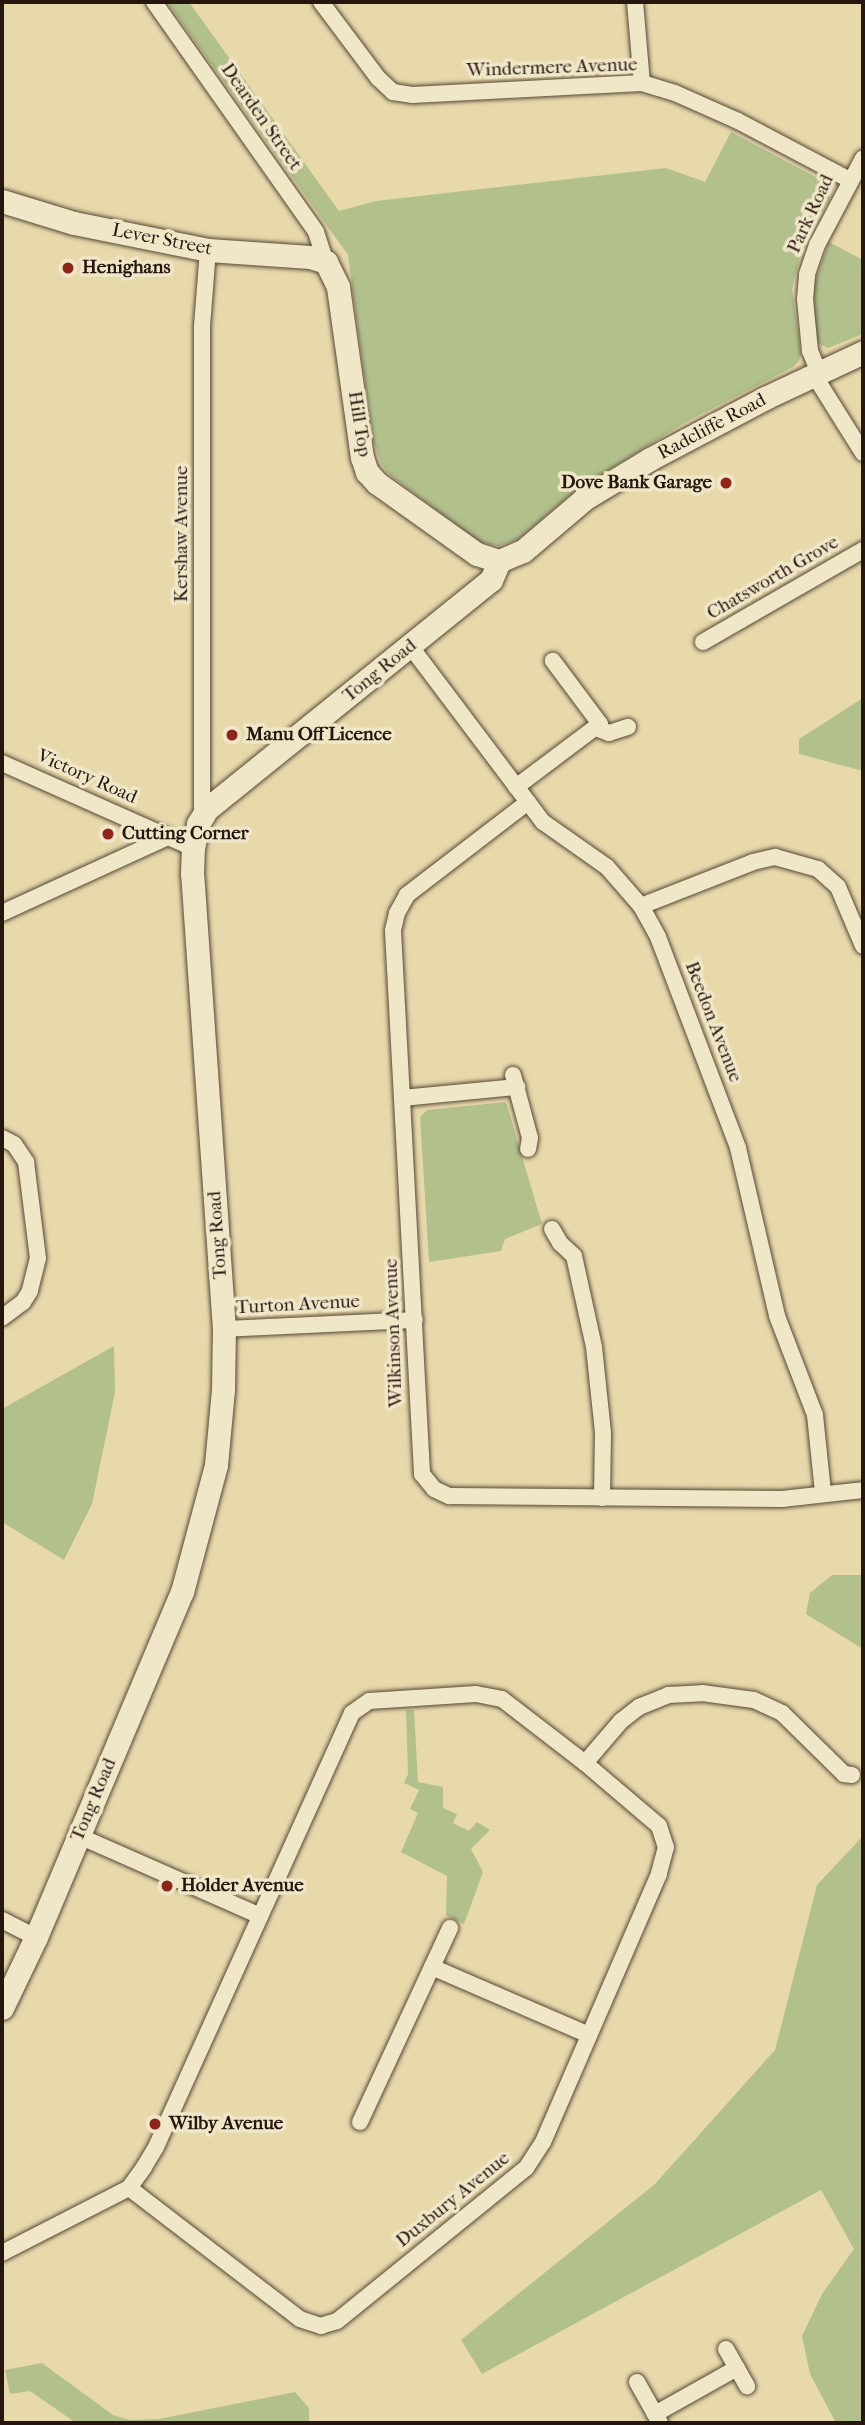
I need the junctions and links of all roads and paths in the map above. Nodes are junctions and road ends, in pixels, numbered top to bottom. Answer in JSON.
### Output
{"nodes":[{"id":1,"x":153,"y":2,"type":"edge"},
{"id":2,"x":321,"y":2,"type":"edge"},
{"id":3,"x":635,"y":2,"type":"edge"},
{"id":4,"x":642,"y":83,"type":"junction"},
{"id":5,"x":863,"y":158,"type":"edge"},
{"id":6,"x":850,"y":180,"type":"junction"},
{"id":7,"x":2,"y":201,"type":"edge"},
{"id":8,"x":208,"y":250,"type":"junction"},
{"id":9,"x":326,"y":262,"type":"junction"},
{"id":10,"x":863,"y":352,"type":"edge"},
{"id":11,"x":817,"y":374,"type":"junction"},
{"id":12,"x":863,"y":453,"type":"edge"},
{"id":13,"x":863,"y":550,"type":"edge"},
{"id":14,"x":499,"y":561,"type":"junction"},
{"id":15,"x":703,"y":642,"type":"dead end"},
{"id":16,"x":411,"y":647,"type":"junction"},
{"id":17,"x":553,"y":661,"type":"dead end"},
{"id":18,"x":628,"y":727,"type":"dead end"},
{"id":19,"x":596,"y":728,"type":"junction"},
{"id":20,"x":2,"y":763,"type":"edge"},
{"id":21,"x":516,"y":787,"type":"junction"},
{"id":22,"x":528,"y":802,"type":"junction"},
{"id":23,"x":202,"y":817,"type":"junction"},
{"id":24,"x":168,"y":837,"type":"junction"},
{"id":25,"x":193,"y":848,"type":"junction"},
{"id":26,"x":641,"y":906,"type":"junction"},
{"id":27,"x":2,"y":913,"type":"edge"},
{"id":28,"x":863,"y":946,"type":"edge"},
{"id":29,"x":402,"y":1098,"type":"junction"},
{"id":30,"x":2,"y":1138,"type":"edge"},
{"id":31,"x":528,"y":1149,"type":"dead end"},
{"id":32,"x":552,"y":1228,"type":"dead end"},
{"id":33,"x":2,"y":1318,"type":"edge"},
{"id":34,"x":415,"y":1320,"type":"junction"},
{"id":35,"x":225,"y":1329,"type":"junction"},
{"id":36,"x":863,"y":1490,"type":"edge"},
{"id":37,"x":824,"y":1493,"type":"junction"},
{"id":38,"x":603,"y":1498,"type":"junction"},
{"id":39,"x":585,"y":1763,"type":"junction"},
{"id":40,"x":852,"y":1776,"type":"dead end"},
{"id":41,"x":79,"y":1836,"type":"junction"},
{"id":42,"x":260,"y":1916,"type":"junction"},
{"id":43,"x":2,"y":1920,"type":"edge"},
{"id":44,"x":450,"y":1928,"type":"dead end"},
{"id":45,"x":36,"y":1937,"type":"junction"},
{"id":46,"x":432,"y":1967,"type":"junction"},
{"id":47,"x":2,"y":2008,"type":"edge"},
{"id":48,"x":589,"y":2035,"type":"junction"},
{"id":49,"x":360,"y":2122,"type":"dead end"},
{"id":50,"x":129,"y":2188,"type":"junction"},
{"id":51,"x":2,"y":2253,"type":"edge"},
{"id":52,"x":726,"y":2349,"type":"dead end"},
{"id":53,"x":737,"y":2368,"type":"junction"},
{"id":54,"x":637,"y":2382,"type":"dead end"},
{"id":55,"x":747,"y":2386,"type":"dead end"},
{"id":56,"x":657,"y":2418,"type":"edge"}],
"edges":[{"from":1,"to":9,"type":"street","name":"Dearden Street"},
{"from":2,"to":4,"type":"street","name":"Windermere Avenue"},
{"from":3,"to":4,"type":"street"},
{"from":4,"to":6,"type":"street","name":"Windermere Avenue"},
{"from":5,"to":6,"type":"street","name":"Park Road"},
{"from":6,"to":11,"type":"street","name":"Park Road"},
{"from":7,"to":8,"type":"street","name":"Lever Street"},
{"from":8,"to":9,"type":"street","name":"Lever Street"},
{"from":8,"to":23,"type":"street","name":"Kershaw Avenue"},
{"from":9,"to":14,"type":"street","name":"Hill Top"},
{"from":10,"to":11,"type":"street","name":"Radcliffe Road"},
{"from":11,"to":12,"type":"street"},
{"from":11,"to":14,"type":"street","name":"Radcliffe Road"},
{"from":13,"to":15,"type":"street","name":"Chatsworth Grove"},
{"from":14,"to":16,"type":"street","name":"Tong Road"},
{"from":16,"to":21,"type":"street","name":"Beedon Avenue"},
{"from":16,"to":23,"type":"street","name":"Tong Road"},
{"from":17,"to":19,"type":"street"},
{"from":18,"to":19,"type":"street"},
{"from":19,"to":21,"type":"street"},
{"from":20,"to":24,"type":"street","name":"Victory Road"},
{"from":21,"to":22,"type":"street","name":"Beedon Avenue"},
{"from":22,"to":26,"type":"street","name":"Beedon Avenue"},
{"from":22,"to":29,"type":"street","name":"Wilkinson Avenue"},
{"from":23,"to":25,"type":"street","name":"Tong Road"},
{"from":24,"to":25,"type":"street","name":"Victory Road"},
{"from":24,"to":27,"type":"street"},
{"from":25,"to":35,"type":"street","name":"Tong Road"},
{"from":26,"to":28,"type":"street"},
{"from":26,"to":37,"type":"street","name":"Beedon Avenue"},
{"from":29,"to":31,"type":"street"},
{"from":29,"to":34,"type":"street","name":"Wilkinson Avenue"},
{"from":30,"to":33,"type":"street"},
{"from":32,"to":38,"type":"street"},
{"from":34,"to":35,"type":"street","name":"Turton Avenue"},
{"from":34,"to":38,"type":"street","name":"Wilkinson Avenue"},
{"from":35,"to":41,"type":"street","name":"Tong Road"},
{"from":36,"to":37,"type":"street","name":"Wilkinson Avenue"},
{"from":37,"to":38,"type":"street","name":"Wilkinson Avenue"},
{"from":39,"to":40,"type":"street"},
{"from":39,"to":42,"type":"street"},
{"from":39,"to":48,"type":"street","name":"Duxbury Avenue"},
{"from":41,"to":42,"type":"street"},
{"from":41,"to":45,"type":"street","name":"Tong Road"},
{"from":42,"to":50,"type":"street"},
{"from":43,"to":45,"type":"street"},
{"from":44,"to":46,"type":"street"},
{"from":45,"to":47,"type":"street","name":"Tong Road"},
{"from":46,"to":48,"type":"street"},
{"from":46,"to":49,"type":"street"},
{"from":48,"to":50,"type":"street","name":"Duxbury Avenue"},
{"from":50,"to":51,"type":"street"},
{"from":52,"to":53,"type":"street"},
{"from":53,"to":55,"type":"street"},
{"from":53,"to":56,"type":"street"},
{"from":54,"to":56,"type":"street"}]}
